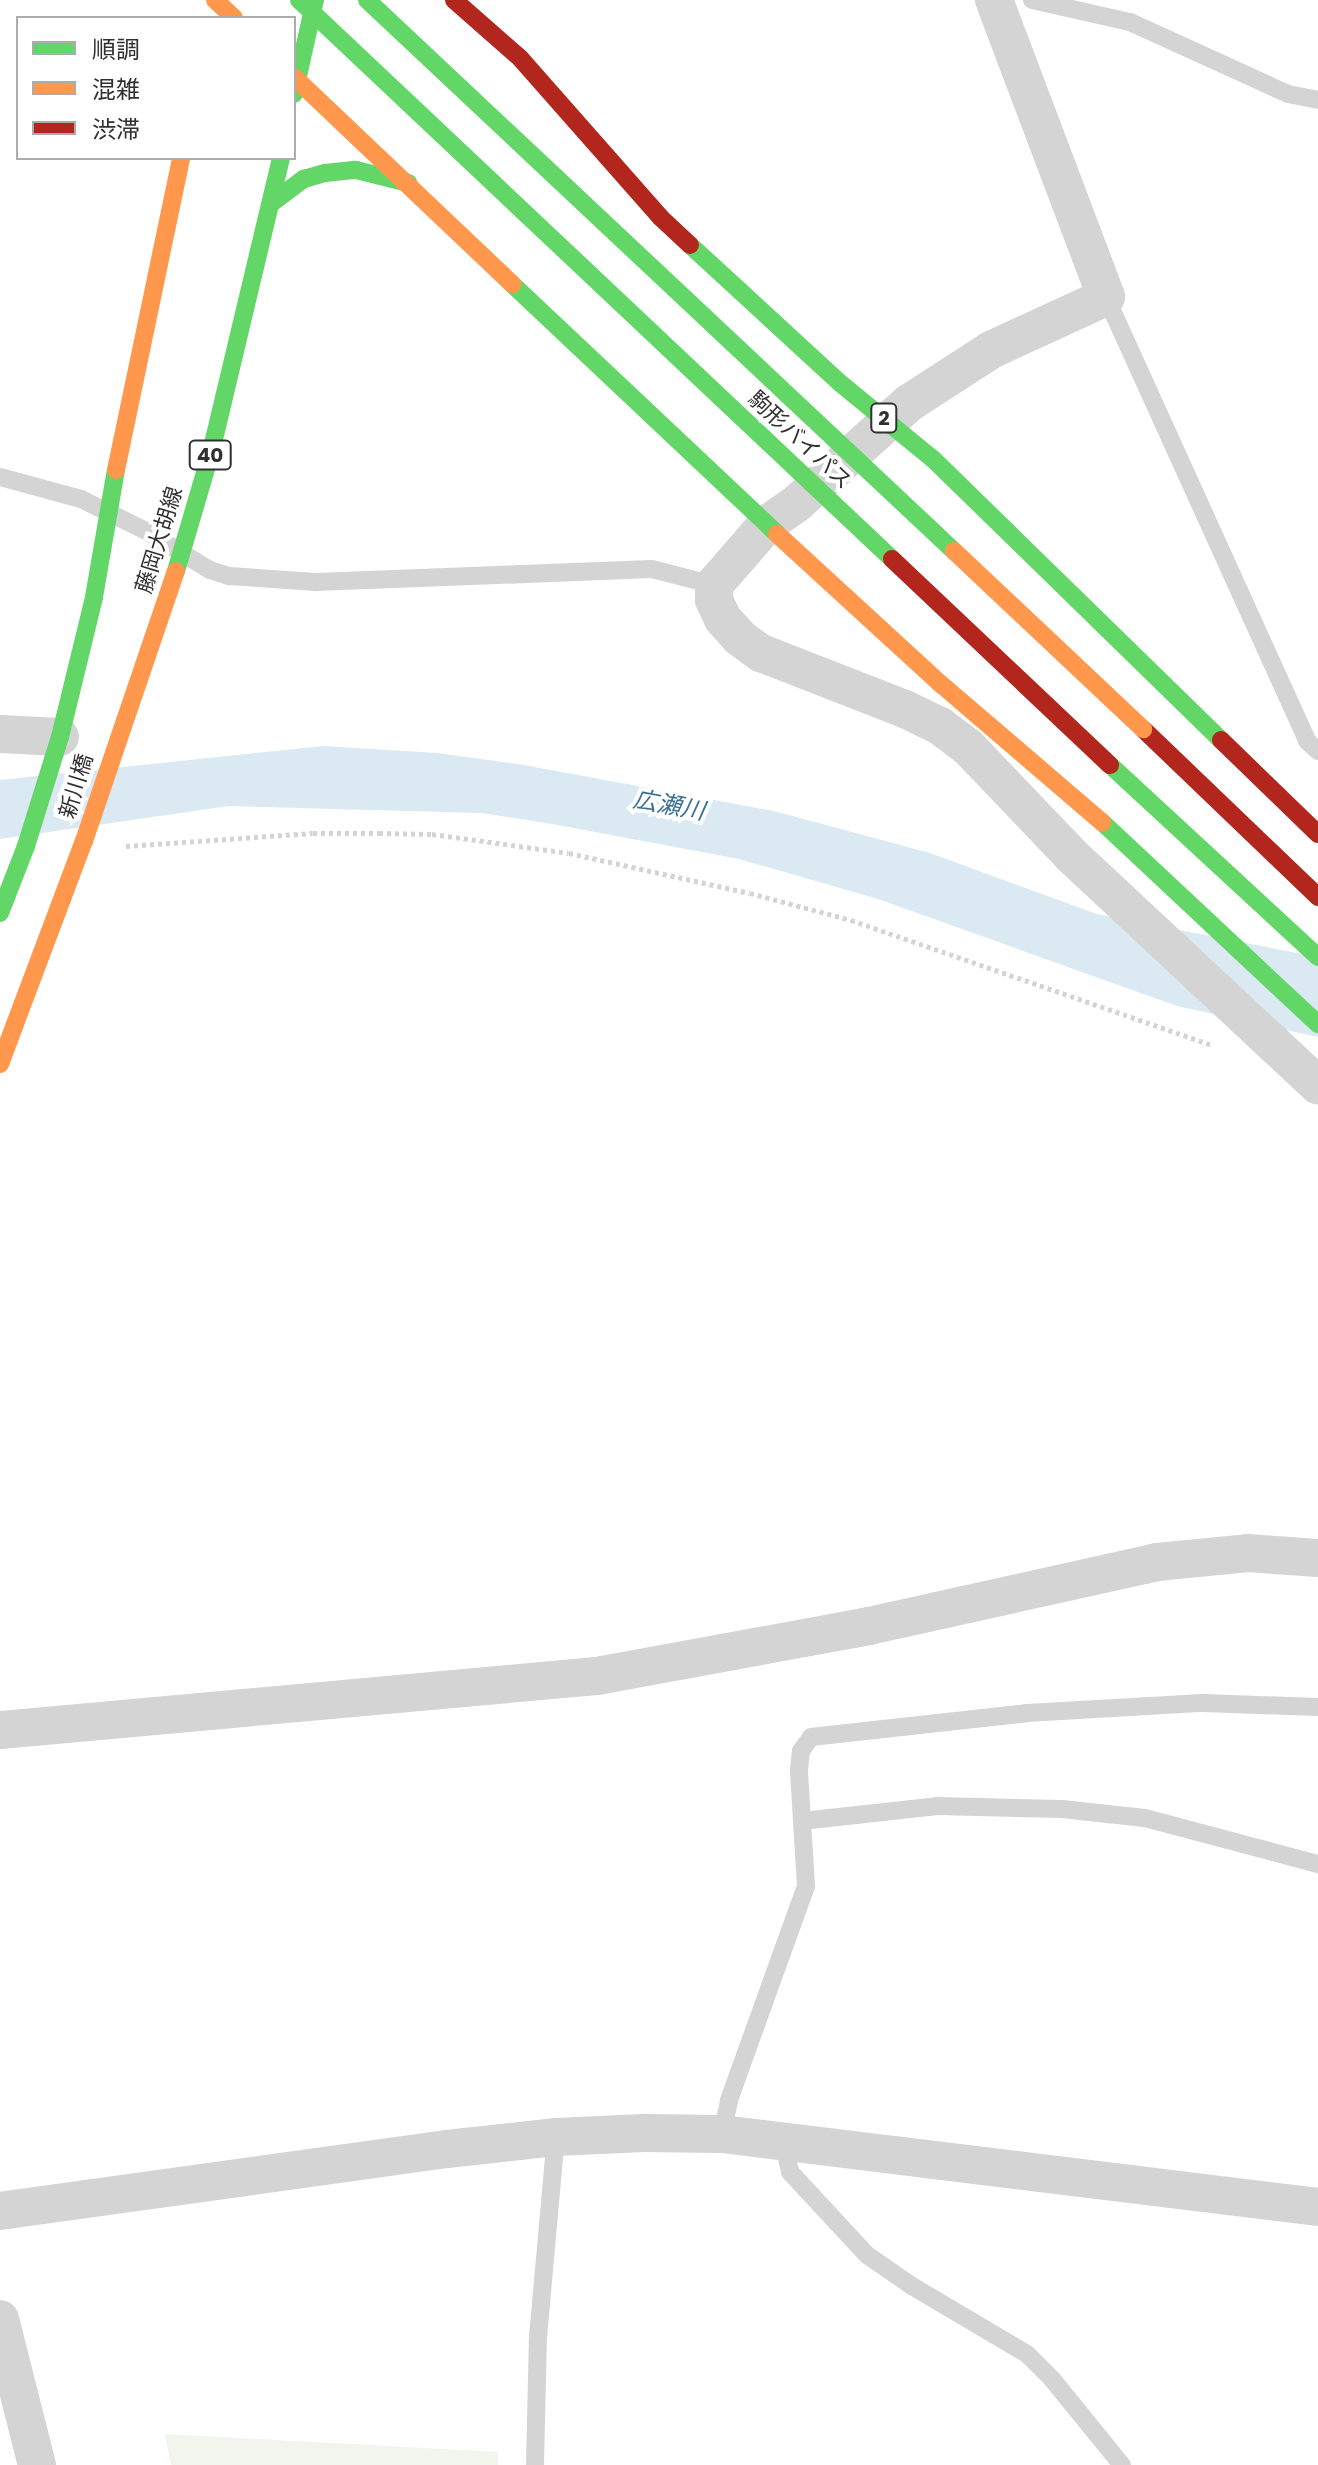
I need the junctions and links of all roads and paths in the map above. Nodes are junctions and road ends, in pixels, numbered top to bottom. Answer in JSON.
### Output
{"nodes":[{"id":1,"x":215,"y":0,"type":"edge"},
{"id":2,"x":299,"y":0,"type":"edge"},
{"id":3,"x":315,"y":0,"type":"edge"},
{"id":4,"x":367,"y":0,"type":"edge"},
{"id":5,"x":454,"y":0,"type":"edge"},
{"id":6,"x":994,"y":0,"type":"edge"},
{"id":7,"x":1032,"y":0,"type":"edge"},
{"id":8,"x":232,"y":16,"type":"edge"},
{"id":9,"x":296,"y":80,"type":"edge"},
{"id":10,"x":296,"y":85,"type":"edge"},
{"id":11,"x":1318,"y":100,"type":"edge"},
{"id":12,"x":181,"y":160,"type":"edge"},
{"id":13,"x":281,"y":160,"type":"edge"},
{"id":14,"x":408,"y":183,"type":"junction"},
{"id":15,"x":273,"y":202,"type":"junction"},
{"id":16,"x":1106,"y":297,"type":"junction"},
{"id":17,"x":890,"y":422,"type":"junction"},
{"id":18,"x":0,"y":477,"type":"edge"},
{"id":19,"x":107,"y":513,"type":"junction"},
{"id":20,"x":767,"y":524,"type":"junction"},
{"id":21,"x":182,"y":555,"type":"junction"},
{"id":22,"x":714,"y":585,"type":"junction"},
{"id":23,"x":0,"y":734,"type":"edge"},
{"id":24,"x":57,"y":744,"type":"junction"},
{"id":25,"x":114,"y":745,"type":"joint"},
{"id":26,"x":1318,"y":751,"type":"edge"},
{"id":27,"x":1318,"y":834,"type":"edge"},
{"id":28,"x":121,"y":845,"type":"dead end"},
{"id":29,"x":1318,"y":897,"type":"edge"},
{"id":30,"x":0,"y":913,"type":"edge"},
{"id":31,"x":1318,"y":957,"type":"edge"},
{"id":32,"x":1318,"y":1024,"type":"edge"},
{"id":33,"x":1210,"y":1044,"type":"dead end"},
{"id":34,"x":0,"y":1064,"type":"edge"},
{"id":35,"x":1318,"y":1085,"type":"edge"},
{"id":36,"x":1318,"y":1558,"type":"edge"},
{"id":37,"x":1318,"y":1707,"type":"edge"},
{"id":38,"x":0,"y":1730,"type":"edge"},
{"id":39,"x":802,"y":1821,"type":"junction"},
{"id":40,"x":1318,"y":1864,"type":"edge"},
{"id":41,"x":722,"y":2134,"type":"junction"},
{"id":42,"x":556,"y":2137,"type":"junction"},
{"id":43,"x":783,"y":2141,"type":"junction"},
{"id":44,"x":1318,"y":2207,"type":"edge"},
{"id":45,"x":0,"y":2211,"type":"edge"},
{"id":46,"x":0,"y":2319,"type":"edge"},
{"id":47,"x":37,"y":2465,"type":"edge"},
{"id":48,"x":535,"y":2465,"type":"edge"},
{"id":49,"x":1122,"y":2465,"type":"edge"}],
"edges":[{"from":1,"to":8,"type":"main road"},
{"from":2,"to":31,"type":"main road","name":"駒形バイパス","bridge":true},
{"from":3,"to":9,"type":"main road"},
{"from":4,"to":29,"type":"main road","name":"駒形バイパス","number":"2","bridge":true},
{"from":5,"to":17,"type":"main road","number":"2"},
{"from":6,"to":16,"type":"street"},
{"from":7,"to":11,"type":"lane"},
{"from":10,"to":14,"type":"main road"},
{"from":12,"to":19,"type":"main road"},
{"from":13,"to":15,"type":"main road","name":"藤岡大胡線","number":"40"},
{"from":14,"to":15,"type":"main road"},
{"from":14,"to":20,"type":"main road"},
{"from":15,"to":21,"type":"main road","name":"藤岡大胡線","number":"40"},
{"from":16,"to":17,"type":"street"},
{"from":16,"to":26,"type":"lane"},
{"from":17,"to":20,"type":"street"},
{"from":17,"to":27,"type":"main road","number":"2"},
{"from":18,"to":19,"type":"lane"},
{"from":19,"to":21,"type":"lane"},
{"from":19,"to":24,"type":"main road"},
{"from":20,"to":22,"type":"street"},
{"from":20,"to":32,"type":"main road"},
{"from":21,"to":22,"type":"lane"},
{"from":21,"to":25,"type":"main road","name":"藤岡大胡線","number":"40"},
{"from":22,"to":35,"type":"street"},
{"from":23,"to":24,"type":"street"},
{"from":24,"to":30,"type":"main road","name":"新川橋"},
{"from":25,"to":34,"type":"main road","name":"新川橋","number":"40"},
{"from":28,"to":33,"type":"path"},
{"from":36,"to":38,"type":"street"},
{"from":37,"to":39,"type":"lane"},
{"from":39,"to":40,"type":"lane"},
{"from":39,"to":41,"type":"lane"},
{"from":41,"to":42,"type":"street"},
{"from":41,"to":43,"type":"street"},
{"from":42,"to":45,"type":"street"},
{"from":42,"to":48,"type":"lane"},
{"from":43,"to":44,"type":"street"},
{"from":43,"to":49,"type":"lane"},
{"from":46,"to":47,"type":"street"}]}
